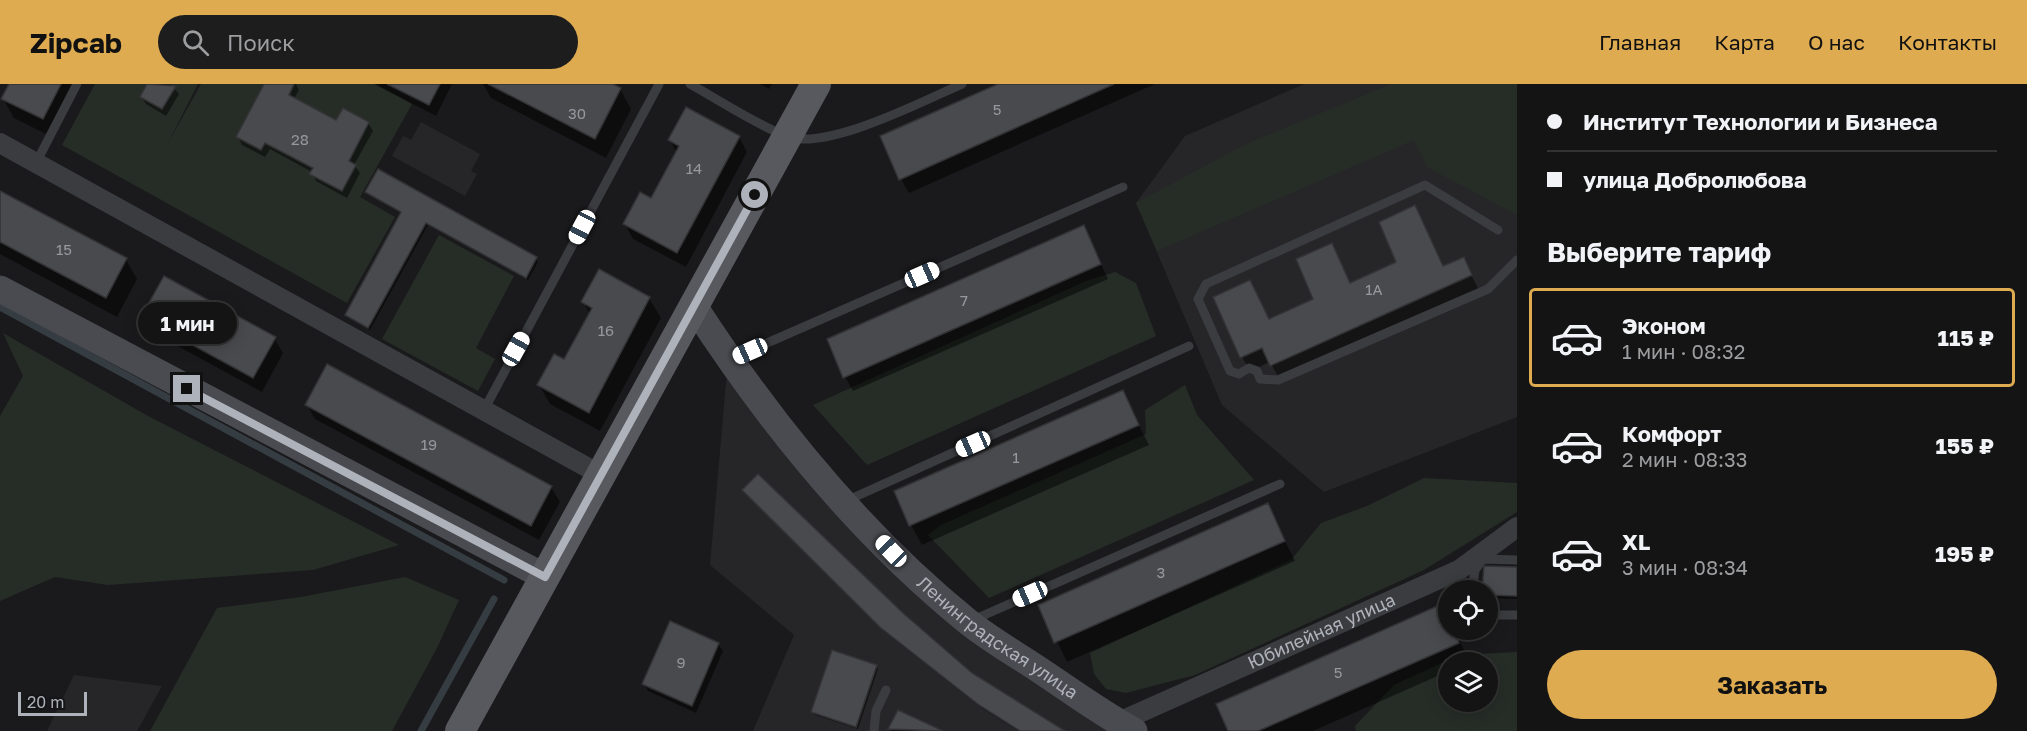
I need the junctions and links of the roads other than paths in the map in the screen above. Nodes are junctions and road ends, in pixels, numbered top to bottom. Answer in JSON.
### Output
{"nodes":[{"id":1,"x":77,"y":84,"type":"edge"},
{"id":2,"x":659,"y":84,"type":"edge"},
{"id":3,"x":690,"y":84,"type":"edge"},
{"id":4,"x":816,"y":84,"type":"edge"},
{"id":5,"x":962,"y":84,"type":"edge"},
{"id":6,"x":787,"y":137,"type":"junction"},
{"id":7,"x":0,"y":143,"type":"edge"},
{"id":8,"x":36,"y":163,"type":"junction"},
{"id":9,"x":1123,"y":187,"type":"dead end"},
{"id":10,"x":1498,"y":230,"type":"dead end"},
{"id":11,"x":1517,"y":260,"type":"edge"},
{"id":12,"x":0,"y":289,"type":"edge"},
{"id":13,"x":694,"y":306,"type":"junction"},
{"id":14,"x":1189,"y":346,"type":"dead end"},
{"id":15,"x":728,"y":360,"type":"junction"},
{"id":16,"x":484,"y":410,"type":"junction"},
{"id":17,"x":600,"y":475,"type":"junction"},
{"id":18,"x":1280,"y":484,"type":"dead end"},
{"id":19,"x":844,"y":502,"type":"junction"},
{"id":20,"x":1517,"y":527,"type":"edge"},
{"id":21,"x":1517,"y":560,"type":"edge"},
{"id":22,"x":1466,"y":575,"type":"junction"},
{"id":23,"x":545,"y":577,"type":"junction"},
{"id":24,"x":1468,"y":580,"type":"edge"},
{"id":25,"x":1498,"y":615,"type":"edge"},
{"id":26,"x":1517,"y":615,"type":"edge"},
{"id":27,"x":968,"y":622,"type":"junction"},
{"id":28,"x":886,"y":690,"type":"dead end"},
{"id":29,"x":1126,"y":727,"type":"edge"},
{"id":30,"x":460,"y":731,"type":"edge"},
{"id":31,"x":874,"y":731,"type":"edge"}],
"edges":[{"from":1,"to":8,"type":"lane"},
{"from":2,"to":16,"type":"lane"},
{"from":3,"to":6,"type":"lane"},
{"from":4,"to":6,"type":"main road"},
{"from":5,"to":6,"type":"lane"},
{"from":6,"to":13,"type":"main road"},
{"from":7,"to":8,"type":"street"},
{"from":8,"to":16,"type":"street"},
{"from":9,"to":15,"type":"lane"},
{"from":10,"to":11,"type":"lane"},
{"from":12,"to":23,"type":"street"},
{"from":13,"to":15,"type":"street","name":"Ленинградская улица"},
{"from":13,"to":17,"type":"main road"},
{"from":14,"to":19,"type":"lane"},
{"from":15,"to":19,"type":"street","name":"Ленинградская улица"},
{"from":16,"to":17,"type":"street"},
{"from":17,"to":23,"type":"main road"},
{"from":18,"to":27,"type":"lane"},
{"from":19,"to":27,"type":"street","name":"Ленинградская улица"},
{"from":20,"to":22,"type":"street","name":"Юбилейная улица"},
{"from":21,"to":22,"type":"lane"},
{"from":22,"to":24,"type":"lane"},
{"from":22,"to":29,"type":"street","name":"Юбилейная улица"},
{"from":23,"to":30,"type":"main road"},
{"from":25,"to":26,"type":"lane"},
{"from":27,"to":29,"type":"street","name":"Ленинградская улица"},
{"from":28,"to":31,"type":"lane"}]}
